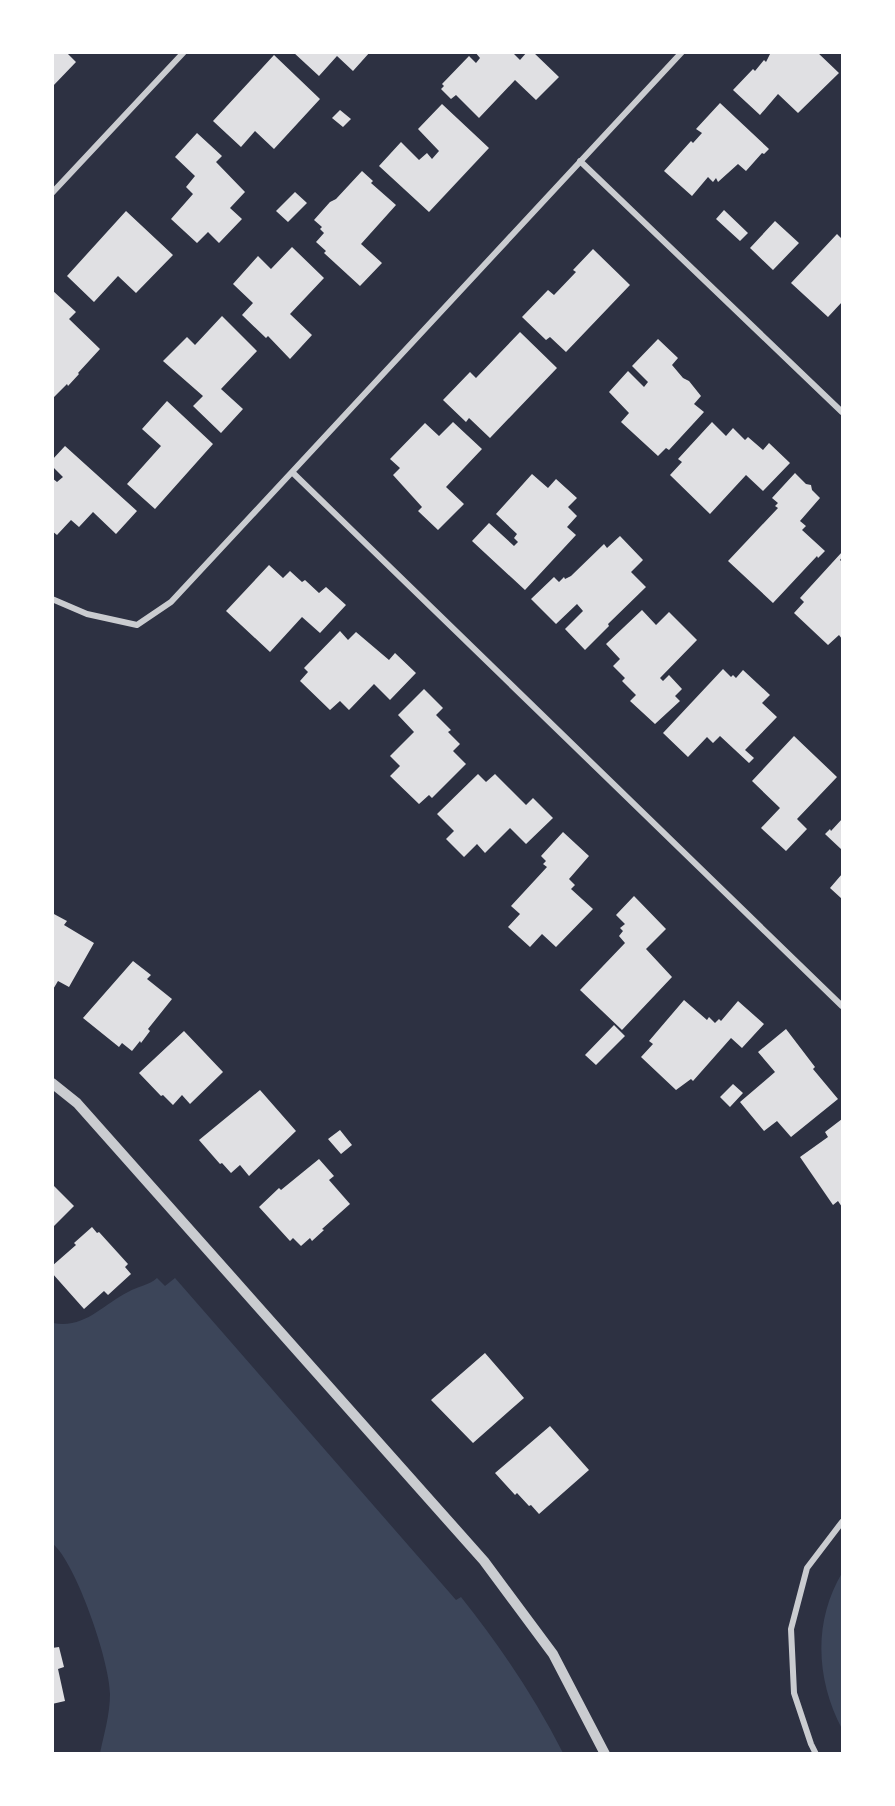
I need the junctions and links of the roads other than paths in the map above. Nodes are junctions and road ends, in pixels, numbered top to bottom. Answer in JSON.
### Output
{"nodes":[{"id":1,"x":184,"y":52,"type":"edge"},
{"id":2,"x":682,"y":52,"type":"edge"},
{"id":3,"x":580,"y":161,"type":"junction"},
{"id":4,"x":52,"y":193,"type":"edge"},
{"id":5,"x":841,"y":407,"type":"edge"},
{"id":6,"x":292,"y":472,"type":"junction"},
{"id":7,"x":52,"y":598,"type":"edge"},
{"id":8,"x":843,"y":1006,"type":"edge"},
{"id":9,"x":52,"y":1083,"type":"edge"},
{"id":10,"x":843,"y":1522,"type":"edge"},
{"id":11,"x":605,"y":1754,"type":"edge"},
{"id":12,"x":816,"y":1754,"type":"edge"}],
"edges":[{"from":1,"to":4,"type":"street"},
{"from":2,"to":3,"type":"street"},
{"from":3,"to":5,"type":"street"},
{"from":3,"to":6,"type":"street"},
{"from":6,"to":7,"type":"street"},
{"from":6,"to":8,"type":"street"},
{"from":9,"to":11,"type":"street"},
{"from":10,"to":12,"type":"street"}]}
